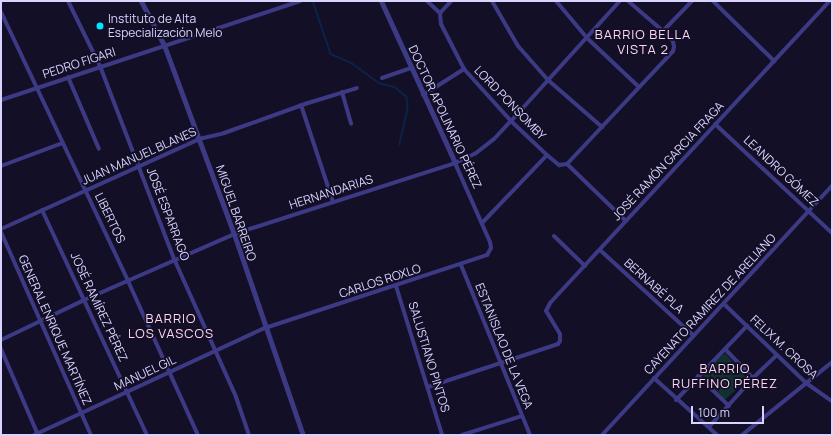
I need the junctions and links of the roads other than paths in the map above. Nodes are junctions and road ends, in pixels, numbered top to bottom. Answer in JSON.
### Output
{"nodes":[{"id":1,"x":68,"y":1,"type":"edge"},
{"id":2,"x":141,"y":1,"type":"edge"},
{"id":3,"x":300,"y":1,"type":"edge"},
{"id":4,"x":381,"y":1,"type":"edge"},
{"id":5,"x":427,"y":1,"type":"edge"},
{"id":6,"x":451,"y":1,"type":"edge"},
{"id":7,"x":492,"y":1,"type":"edge"},
{"id":8,"x":556,"y":1,"type":"edge"},
{"id":9,"x":620,"y":1,"type":"edge"},
{"id":10,"x":628,"y":1,"type":"edge"},
{"id":11,"x":692,"y":1,"type":"edge"},
{"id":12,"x":713,"y":1,"type":"edge"},
{"id":13,"x":830,"y":1,"type":"edge"},
{"id":14,"x":1,"y":12,"type":"edge"},
{"id":15,"x":440,"y":12,"type":"junction"},
{"id":16,"x":663,"y":31,"type":"junction"},
{"id":17,"x":587,"y":38,"type":"junction"},
{"id":18,"x":164,"y":46,"type":"junction"},
{"id":19,"x":774,"y":61,"type":"junction"},
{"id":20,"x":100,"y":66,"type":"junction"},
{"id":21,"x":411,"y":68,"type":"junction"},
{"id":22,"x":464,"y":70,"type":"junction"},
{"id":23,"x":68,"y":77,"type":"junction"},
{"id":24,"x":382,"y":78,"type":"dead end"},
{"id":25,"x":548,"y":80,"type":"junction"},
{"id":26,"x":37,"y":87,"type":"junction"},
{"id":27,"x":639,"y":87,"type":"junction"},
{"id":28,"x":357,"y":88,"type":"dead end"},
{"id":29,"x":342,"y":92,"type":"junction"},
{"id":30,"x":423,"y":95,"type":"junction"},
{"id":31,"x":1,"y":100,"type":"edge"},
{"id":32,"x":301,"y":105,"type":"junction"},
{"id":33,"x":511,"y":121,"type":"junction"},
{"id":34,"x":351,"y":124,"type":"dead end"},
{"id":35,"x":715,"y":124,"type":"junction"},
{"id":36,"x":602,"y":127,"type":"junction"},
{"id":37,"x":199,"y":139,"type":"junction"},
{"id":38,"x":63,"y":143,"type":"junction"},
{"id":39,"x":99,"y":149,"type":"dead end"},
{"id":40,"x":547,"y":155,"type":"junction"},
{"id":41,"x":455,"y":164,"type":"junction"},
{"id":42,"x":568,"y":164,"type":"junction"},
{"id":43,"x":1,"y":166,"type":"edge"},
{"id":44,"x":139,"y":166,"type":"junction"},
{"id":45,"x":832,"y":186,"type":"edge"},
{"id":46,"x":85,"y":190,"type":"junction"},
{"id":47,"x":333,"y":202,"type":"junction"},
{"id":48,"x":42,"y":210,"type":"junction"},
{"id":49,"x":809,"y":211,"type":"junction"},
{"id":50,"x":626,"y":221,"type":"junction"},
{"id":51,"x":482,"y":224,"type":"junction"},
{"id":52,"x":1,"y":231,"type":"edge"},
{"id":53,"x":832,"y":233,"type":"edge"},
{"id":54,"x":234,"y":234,"type":"junction"},
{"id":55,"x":554,"y":236,"type":"dead end"},
{"id":56,"x":490,"y":242,"type":"joint"},
{"id":57,"x":600,"y":250,"type":"junction"},
{"id":58,"x":175,"y":261,"type":"junction"},
{"id":59,"x":460,"y":265,"type":"junction"},
{"id":60,"x":585,"y":266,"type":"junction"},
{"id":61,"x":128,"y":281,"type":"junction"},
{"id":62,"x":396,"y":286,"type":"junction"},
{"id":63,"x":84,"y":300,"type":"junction"},
{"id":64,"x":724,"y":304,"type":"junction"},
{"id":65,"x":40,"y":321,"type":"junction"},
{"id":66,"x":747,"y":326,"type":"junction"},
{"id":67,"x":265,"y":328,"type":"junction"},
{"id":68,"x":694,"y":336,"type":"junction"},
{"id":69,"x":1,"y":340,"type":"edge"},
{"id":70,"x":1,"y":349,"type":"edge"},
{"id":71,"x":725,"y":349,"type":"junction"},
{"id":72,"x":215,"y":350,"type":"junction"},
{"id":73,"x":777,"y":355,"type":"junction"},
{"id":74,"x":832,"y":362,"type":"edge"},
{"id":75,"x":500,"y":365,"type":"junction"},
{"id":76,"x":171,"y":373,"type":"junction"},
{"id":77,"x":698,"y":376,"type":"junction"},
{"id":78,"x":654,"y":378,"type":"junction"},
{"id":79,"x":753,"y":378,"type":"junction"},
{"id":80,"x":806,"y":383,"type":"junction"},
{"id":81,"x":428,"y":387,"type":"junction"},
{"id":82,"x":127,"y":392,"type":"junction"},
{"id":83,"x":676,"y":400,"type":"junction"},
{"id":84,"x":832,"y":401,"type":"edge"},
{"id":85,"x":729,"y":406,"type":"junction"},
{"id":86,"x":81,"y":413,"type":"junction"},
{"id":87,"x":522,"y":416,"type":"junction"},
{"id":88,"x":709,"y":427,"type":"junction"},
{"id":89,"x":36,"y":434,"type":"edge"},
{"id":90,"x":91,"y":435,"type":"edge"},
{"id":91,"x":147,"y":435,"type":"edge"},
{"id":92,"x":198,"y":435,"type":"edge"},
{"id":93,"x":249,"y":435,"type":"edge"},
{"id":94,"x":303,"y":435,"type":"edge"},
{"id":95,"x":442,"y":435,"type":"edge"},
{"id":96,"x":462,"y":435,"type":"edge"},
{"id":97,"x":530,"y":435,"type":"edge"},
{"id":98,"x":602,"y":435,"type":"edge"},
{"id":99,"x":717,"y":435,"type":"edge"},
{"id":100,"x":742,"y":435,"type":"edge"}],
"edges":[{"from":1,"to":20,"type":"street","name":"JOSÉ ESPARRAGO"},
{"from":2,"to":18,"type":"street","name":"MIGUEL BARREIRO"},
{"from":3,"to":18,"type":"street","name":"PEDRO FIGARI"},
{"from":4,"to":21,"type":"street","name":"DOCTOR APOLINARIO PÉREZ"},
{"from":5,"to":15,"type":"street"},
{"from":6,"to":15,"type":"street"},
{"from":7,"to":25,"type":"street"},
{"from":8,"to":17,"type":"street"},
{"from":9,"to":17,"type":"street","name":"HERNANDARIAS"},
{"from":10,"to":16,"type":"street"},
{"from":11,"to":16,"type":"street"},
{"from":12,"to":19,"type":"street"},
{"from":13,"to":19,"type":"street","name":"JOSÉ RAMÓN GARCIA FRAGA"},
{"from":14,"to":26,"type":"street","name":"LIBERTOS"},
{"from":15,"to":22,"type":"street","name":"LORD PONSOMBY"},
{"from":16,"to":27,"type":"street"},
{"from":17,"to":25,"type":"street","name":"HERNANDARIAS"},
{"from":17,"to":27,"type":"street"},
{"from":18,"to":20,"type":"street","name":"PEDRO FIGARI"},
{"from":18,"to":37,"type":"street","name":"MIGUEL BARREIRO"},
{"from":19,"to":35,"type":"street","name":"JOSÉ RAMÓN GARCIA FRAGA"},
{"from":20,"to":23,"type":"street","name":"PEDRO FIGARI"},
{"from":20,"to":44,"type":"street","name":"JOSÉ ESPARRAGO"},
{"from":21,"to":24,"type":"street"},
{"from":21,"to":30,"type":"street","name":"DOCTOR APOLINARIO PÉREZ"},
{"from":22,"to":30,"type":"street"},
{"from":22,"to":33,"type":"street","name":"LORD PONSOMBY"},
{"from":23,"to":26,"type":"street","name":"PEDRO FIGARI"},
{"from":23,"to":39,"type":"street"},
{"from":25,"to":33,"type":"street","name":"HERNANDARIAS"},
{"from":25,"to":36,"type":"street"},
{"from":26,"to":31,"type":"street","name":"PEDRO FIGARI"},
{"from":26,"to":38,"type":"street","name":"LIBERTOS"},
{"from":27,"to":36,"type":"street"},
{"from":28,"to":29,"type":"street","name":"JUAN MANUEL BLANES"},
{"from":29,"to":32,"type":"street","name":"JUAN MANUEL BLANES"},
{"from":29,"to":34,"type":"street"},
{"from":30,"to":41,"type":"street","name":"DOCTOR APOLINARIO PÉREZ"},
{"from":32,"to":37,"type":"street","name":"JUAN MANUEL BLANES"},
{"from":32,"to":47,"type":"street"},
{"from":33,"to":40,"type":"street","name":"LORD PONSOMBY"},
{"from":33,"to":41,"type":"street","name":"HERNANDARIAS"},
{"from":35,"to":49,"type":"street","name":"LEANDRO GÓMEZ"},
{"from":35,"to":50,"type":"street","name":"JOSÉ RAMÓN GARCIA FRAGA"},
{"from":36,"to":42,"type":"street"},
{"from":37,"to":44,"type":"street","name":"JUAN MANUEL BLANES"},
{"from":37,"to":54,"type":"street","name":"MIGUEL BARREIRO"},
{"from":38,"to":43,"type":"street"},
{"from":38,"to":46,"type":"street","name":"LIBERTOS"},
{"from":40,"to":42,"type":"street","name":"LORD PONSOMBY"},
{"from":40,"to":51,"type":"street"},
{"from":41,"to":47,"type":"street","name":"HERNANDARIAS"},
{"from":41,"to":51,"type":"street","name":"DOCTOR APOLINARIO PÉREZ"},
{"from":42,"to":50,"type":"street"},
{"from":44,"to":46,"type":"street","name":"JUAN MANUEL BLANES"},
{"from":44,"to":58,"type":"street","name":"JOSÉ ESPARRAGO"},
{"from":45,"to":49,"type":"street","name":"CAYENATO RAMIREZ DE ARELIANO"},
{"from":46,"to":48,"type":"street","name":"JUAN MANUEL BLANES"},
{"from":46,"to":61,"type":"street","name":"LIBERTOS"},
{"from":47,"to":54,"type":"street","name":"HERNANDARIAS"},
{"from":48,"to":52,"type":"street","name":"JUAN MANUEL BLANES"},
{"from":48,"to":63,"type":"street","name":"JOSÉ RAMÍREZ PÉREZ"},
{"from":49,"to":53,"type":"street","name":"LEANDRO GÓMEZ"},
{"from":49,"to":64,"type":"street","name":"CAYENATO RAMIREZ DE ARELIANO"},
{"from":50,"to":57,"type":"street","name":"JOSÉ RAMÓN GARCIA FRAGA"},
{"from":51,"to":56,"type":"street","name":"DOCTOR APOLINARIO PÉREZ"},
{"from":52,"to":65,"type":"street","name":"GENERAL ENRIQUE MARTÍNEZ"},
{"from":54,"to":58,"type":"street","name":"HERNANDARIAS"},
{"from":54,"to":67,"type":"street","name":"MIGUEL BARREIRO"},
{"from":55,"to":60,"type":"street"},
{"from":56,"to":59,"type":"street","name":"CARLOS ROXLO"},
{"from":57,"to":60,"type":"street","name":"JOSÉ RAMÓN GARCIA FRAGA"},
{"from":57,"to":68,"type":"street","name":"BERNABÉ PLA"},
{"from":58,"to":61,"type":"street","name":"HERNANDARIAS"},
{"from":58,"to":72,"type":"street","name":"JOSÉ ESPARRAGO"},
{"from":59,"to":62,"type":"street","name":"CARLOS ROXLO"},
{"from":59,"to":75,"type":"street","name":"ESTANISLAO DE LA VEGA"},
{"from":60,"to":75,"type":"street","name":"JOSÉ RAMÓN GARCIA FRAGA"},
{"from":61,"to":63,"type":"street","name":"HERNANDARIAS"},
{"from":61,"to":76,"type":"street","name":"LIBERTOS"},
{"from":62,"to":67,"type":"street","name":"CARLOS ROXLO"},
{"from":62,"to":81,"type":"street","name":"SALUSTIANO PINTOS"},
{"from":63,"to":65,"type":"street","name":"HERNANDARIAS"},
{"from":63,"to":82,"type":"street","name":"JOSÉ RAMÍREZ PÉREZ"},
{"from":64,"to":66,"type":"street","name":"FELIX M. CROSA"},
{"from":64,"to":68,"type":"street","name":"CAYENATO RAMIREZ DE ARELIANO"},
{"from":65,"to":69,"type":"street","name":"HERNANDARIAS"},
{"from":65,"to":86,"type":"street","name":"GENERAL ENRIQUE MARTÍNEZ"},
{"from":66,"to":71,"type":"street"},
{"from":66,"to":73,"type":"street","name":"FELIX M. CROSA"},
{"from":67,"to":72,"type":"street","name":"MANUEL GIL"},
{"from":67,"to":94,"type":"street","name":"MIGUEL BARREIRO"},
{"from":68,"to":78,"type":"street","name":"CAYENATO RAMIREZ DE ARELIANO"},
{"from":70,"to":89,"type":"street"},
{"from":71,"to":77,"type":"street"},
{"from":71,"to":79,"type":"street"},
{"from":72,"to":76,"type":"street","name":"MANUEL GIL"},
{"from":72,"to":93,"type":"street","name":"JOSÉ ESPARRAGO"},
{"from":73,"to":79,"type":"street"},
{"from":73,"to":80,"type":"street","name":"FELIX M. CROSA"},
{"from":74,"to":80,"type":"street"},
{"from":75,"to":81,"type":"street"},
{"from":75,"to":87,"type":"street","name":"ESTANISLAO DE LA VEGA"},
{"from":76,"to":82,"type":"street","name":"MANUEL GIL"},
{"from":76,"to":92,"type":"street","name":"LIBERTOS"},
{"from":77,"to":83,"type":"street"},
{"from":77,"to":85,"type":"street"},
{"from":78,"to":83,"type":"street"},
{"from":78,"to":98,"type":"street","name":"CAYENATO RAMIREZ DE ARELIANO"},
{"from":79,"to":85,"type":"street"},
{"from":80,"to":84,"type":"street","name":"FELIX M. CROSA"},
{"from":80,"to":100,"type":"street"},
{"from":81,"to":95,"type":"street","name":"SALUSTIANO PINTOS"},
{"from":82,"to":86,"type":"street","name":"MANUEL GIL"},
{"from":82,"to":91,"type":"street","name":"JOSÉ RAMÍREZ PÉREZ"},
{"from":83,"to":88,"type":"street"},
{"from":85,"to":88,"type":"street"},
{"from":86,"to":89,"type":"street","name":"MANUEL GIL"},
{"from":86,"to":90,"type":"street","name":"GENERAL ENRIQUE MARTÍNEZ"},
{"from":87,"to":96,"type":"street"},
{"from":87,"to":97,"type":"street","name":"ESTANISLAO DE LA VEGA"},
{"from":88,"to":99,"type":"street"}]}
